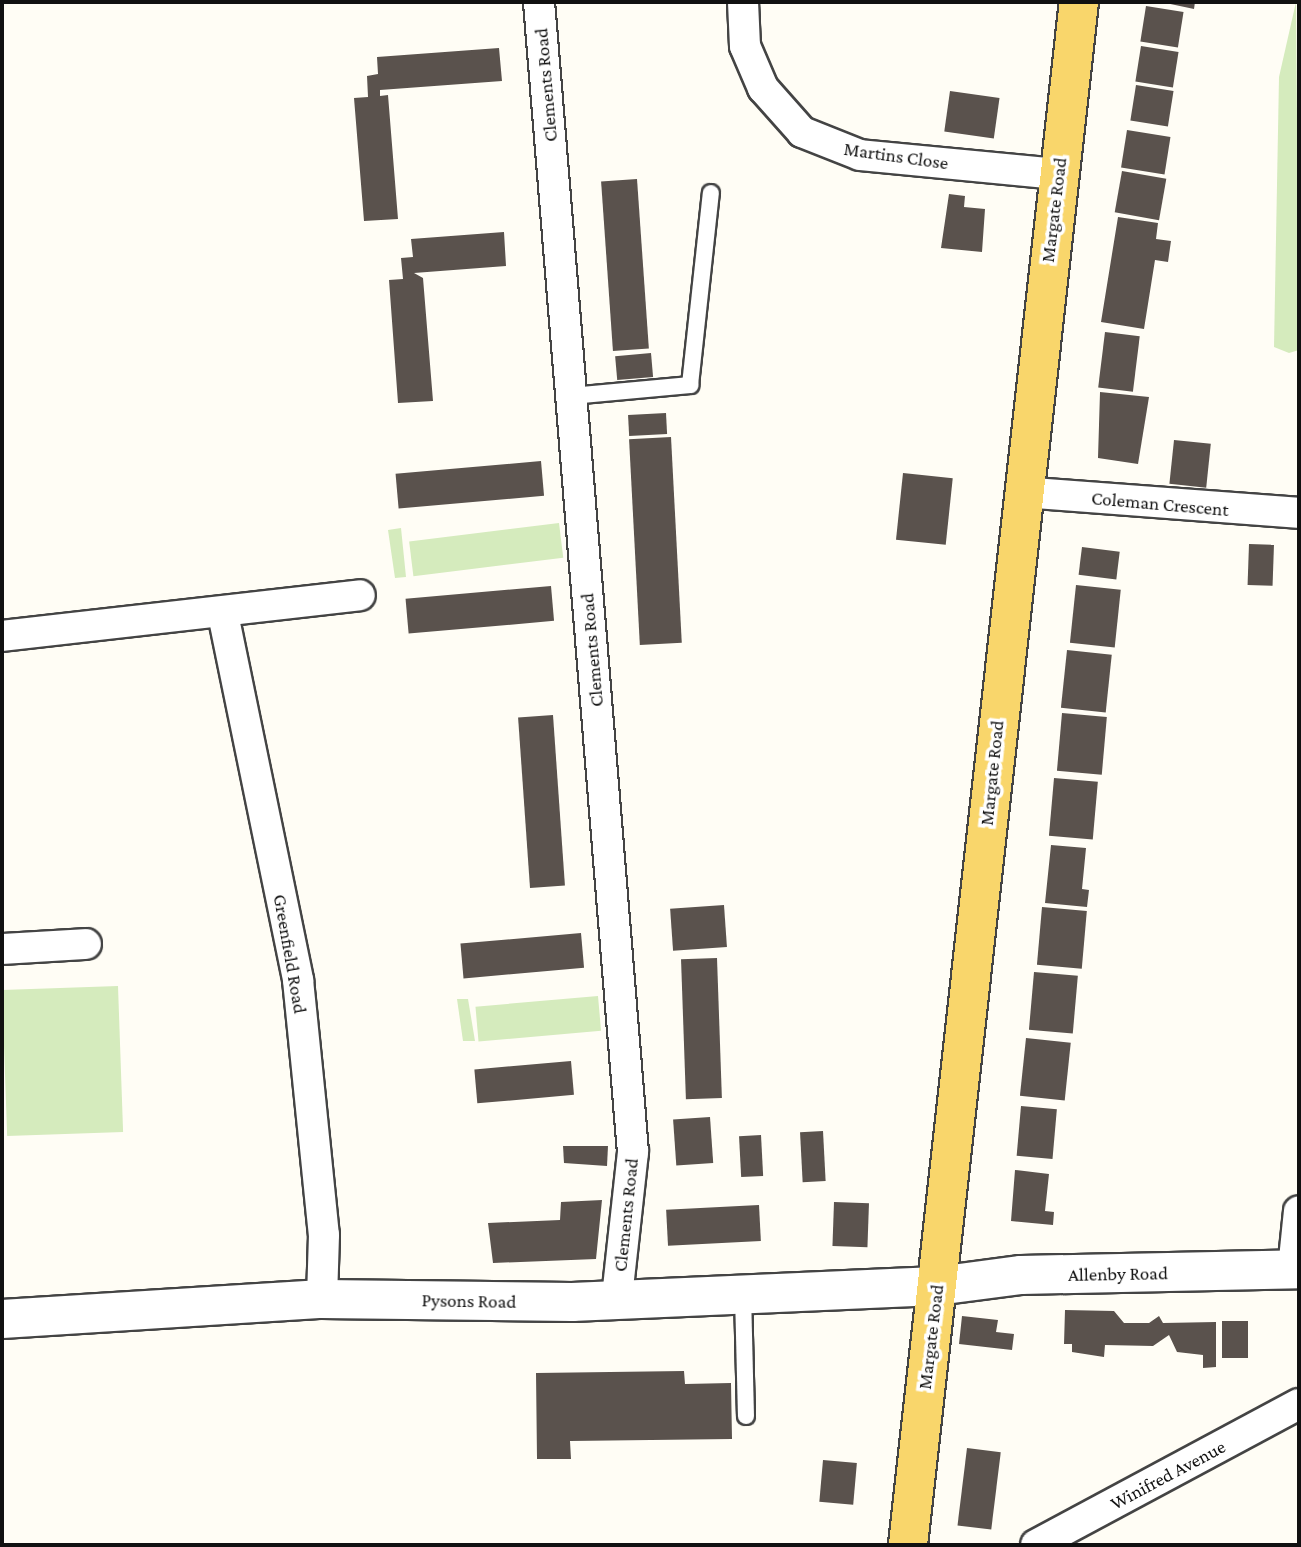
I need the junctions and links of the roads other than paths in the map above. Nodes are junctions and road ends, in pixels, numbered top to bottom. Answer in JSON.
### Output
{"nodes":[{"id":1,"x":539,"y":2,"type":"edge"},
{"id":2,"x":743,"y":2,"type":"edge"},
{"id":3,"x":1079,"y":2,"type":"edge"},
{"id":4,"x":1058,"y":174,"type":"junction"},
{"id":5,"x":711,"y":193,"type":"dead end"},
{"id":6,"x":571,"y":396,"type":"junction"},
{"id":7,"x":1021,"y":492,"type":"junction"},
{"id":8,"x":1299,"y":513,"type":"edge"},
{"id":9,"x":360,"y":596,"type":"dead end"},
{"id":10,"x":223,"y":614,"type":"junction"},
{"id":11,"x":2,"y":636,"type":"edge"},
{"id":12,"x":86,"y":944,"type":"dead end"},
{"id":13,"x":2,"y":949,"type":"edge"},
{"id":14,"x":1299,"y":1210,"type":"edge"},
{"id":15,"x":1296,"y":1269,"type":"edge"},
{"id":16,"x":937,"y":1286,"type":"junction"},
{"id":17,"x":743,"y":1294,"type":"junction"},
{"id":18,"x":617,"y":1298,"type":"junction"},
{"id":19,"x":322,"y":1299,"type":"junction"},
{"id":20,"x":2,"y":1319,"type":"edge"},
{"id":21,"x":1299,"y":1404,"type":"edge"},
{"id":22,"x":746,"y":1416,"type":"dead end"},
{"id":23,"x":908,"y":1545,"type":"edge"},
{"id":24,"x":1036,"y":1545,"type":"edge"}],
"edges":[{"from":1,"to":6,"type":"street","name":"Clements Road"},
{"from":2,"to":4,"type":"street","name":"Martins Close"},
{"from":3,"to":4,"type":"main road","name":"Margate Road"},
{"from":4,"to":7,"type":"main road","name":"Margate Road"},
{"from":5,"to":6,"type":"lane"},
{"from":6,"to":18,"type":"street","name":"Clements Road"},
{"from":7,"to":8,"type":"street","name":"Coleman Crescent"},
{"from":7,"to":16,"type":"main road","name":"Margate Road"},
{"from":9,"to":10,"type":"street"},
{"from":10,"to":11,"type":"street"},
{"from":10,"to":19,"type":"street","name":"Greenfield Road"},
{"from":12,"to":13,"type":"street"},
{"from":14,"to":15,"type":"street"},
{"from":15,"to":16,"type":"street","name":"Allenby Road"},
{"from":16,"to":17,"type":"street","name":"Pysons Road"},
{"from":16,"to":23,"type":"main road","name":"Margate Road"},
{"from":17,"to":18,"type":"street","name":"Pysons Road"},
{"from":17,"to":22,"type":"lane"},
{"from":18,"to":19,"type":"street","name":"Pysons Road"},
{"from":19,"to":20,"type":"street","name":"Pysons Road"},
{"from":21,"to":24,"type":"street","name":"Winifred Avenue"}]}
